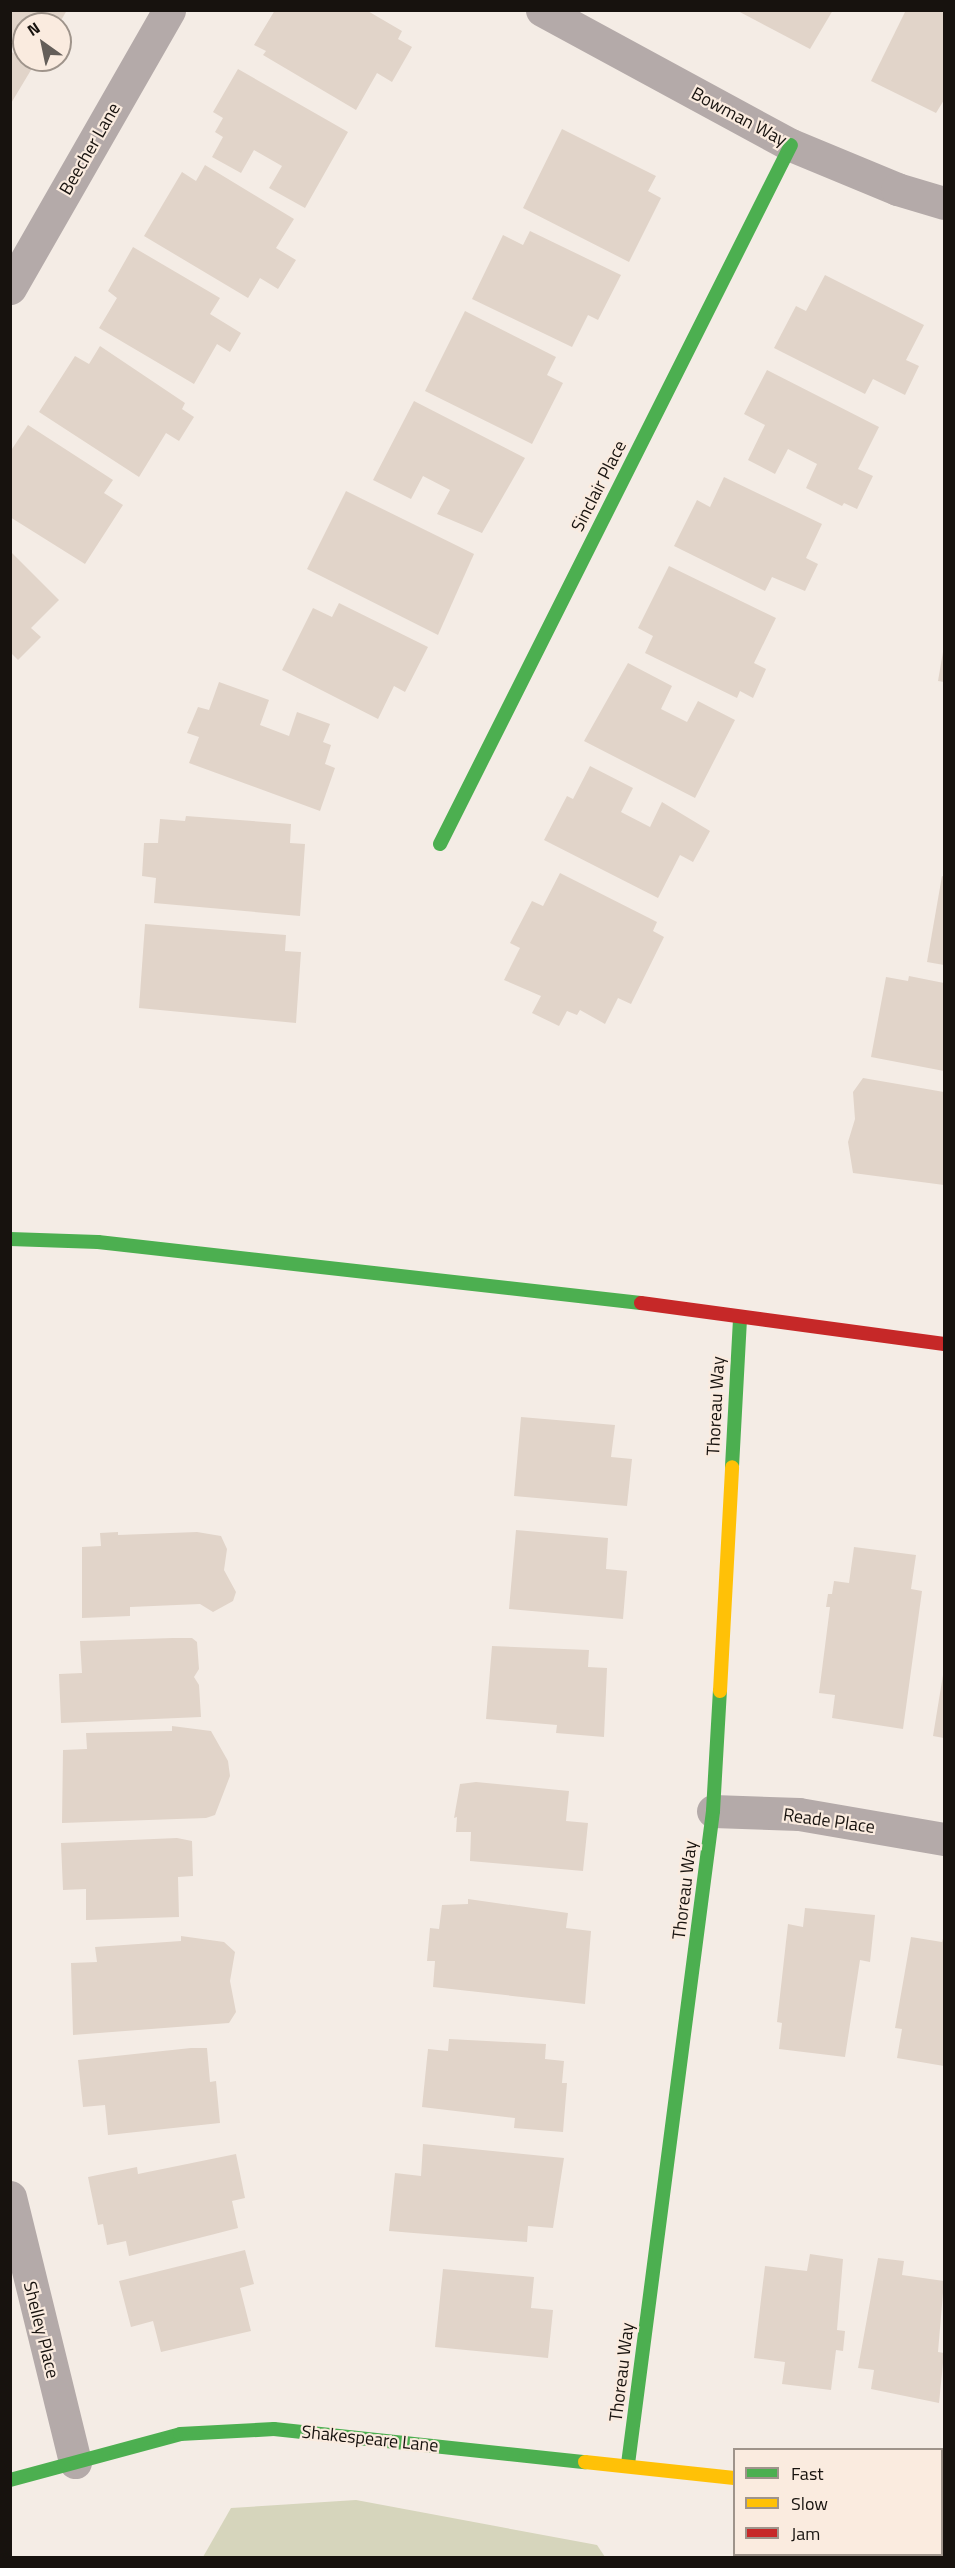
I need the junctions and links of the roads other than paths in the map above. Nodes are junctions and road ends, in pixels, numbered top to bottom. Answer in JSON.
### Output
{"nodes":[{"id":1,"x":170,"y":10,"type":"edge"},
{"id":2,"x":542,"y":10,"type":"edge"},
{"id":3,"x":791,"y":145,"type":"junction"},
{"id":4,"x":945,"y":203,"type":"edge"},
{"id":5,"x":10,"y":288,"type":"edge"},
{"id":6,"x":440,"y":844,"type":"dead end"},
{"id":7,"x":10,"y":1239,"type":"edge"},
{"id":8,"x":740,"y":1317,"type":"junction"},
{"id":9,"x":945,"y":1344,"type":"edge"},
{"id":10,"x":713,"y":1811,"type":"junction"},
{"id":11,"x":945,"y":1839,"type":"edge"},
{"id":12,"x":10,"y":2197,"type":"edge"},
{"id":13,"x":75,"y":2462,"type":"junction"},
{"id":14,"x":628,"y":2464,"type":"junction"},
{"id":15,"x":733,"y":2478,"type":"edge"},
{"id":16,"x":10,"y":2480,"type":"edge"}],
"edges":[{"from":1,"to":5,"type":"street","name":"Beecher Lane"},
{"from":2,"to":3,"type":"street","name":"Bowman Way"},
{"from":3,"to":4,"type":"street","name":"Bowman Way"},
{"from":3,"to":6,"type":"street","name":"Sinclair Place"},
{"from":7,"to":8,"type":"street"},
{"from":8,"to":9,"type":"street"},
{"from":8,"to":10,"type":"street","name":"Thoreau Way"},
{"from":10,"to":11,"type":"street","name":"Reade Place"},
{"from":10,"to":14,"type":"street","name":"Thoreau Way"},
{"from":12,"to":13,"type":"street","name":"Shelley Place"},
{"from":13,"to":14,"type":"street","name":"Shakespeare Lane"},
{"from":13,"to":16,"type":"street","name":"Shakespeare Lane"},
{"from":14,"to":15,"type":"street","name":"Shakespeare Lane"}]}
